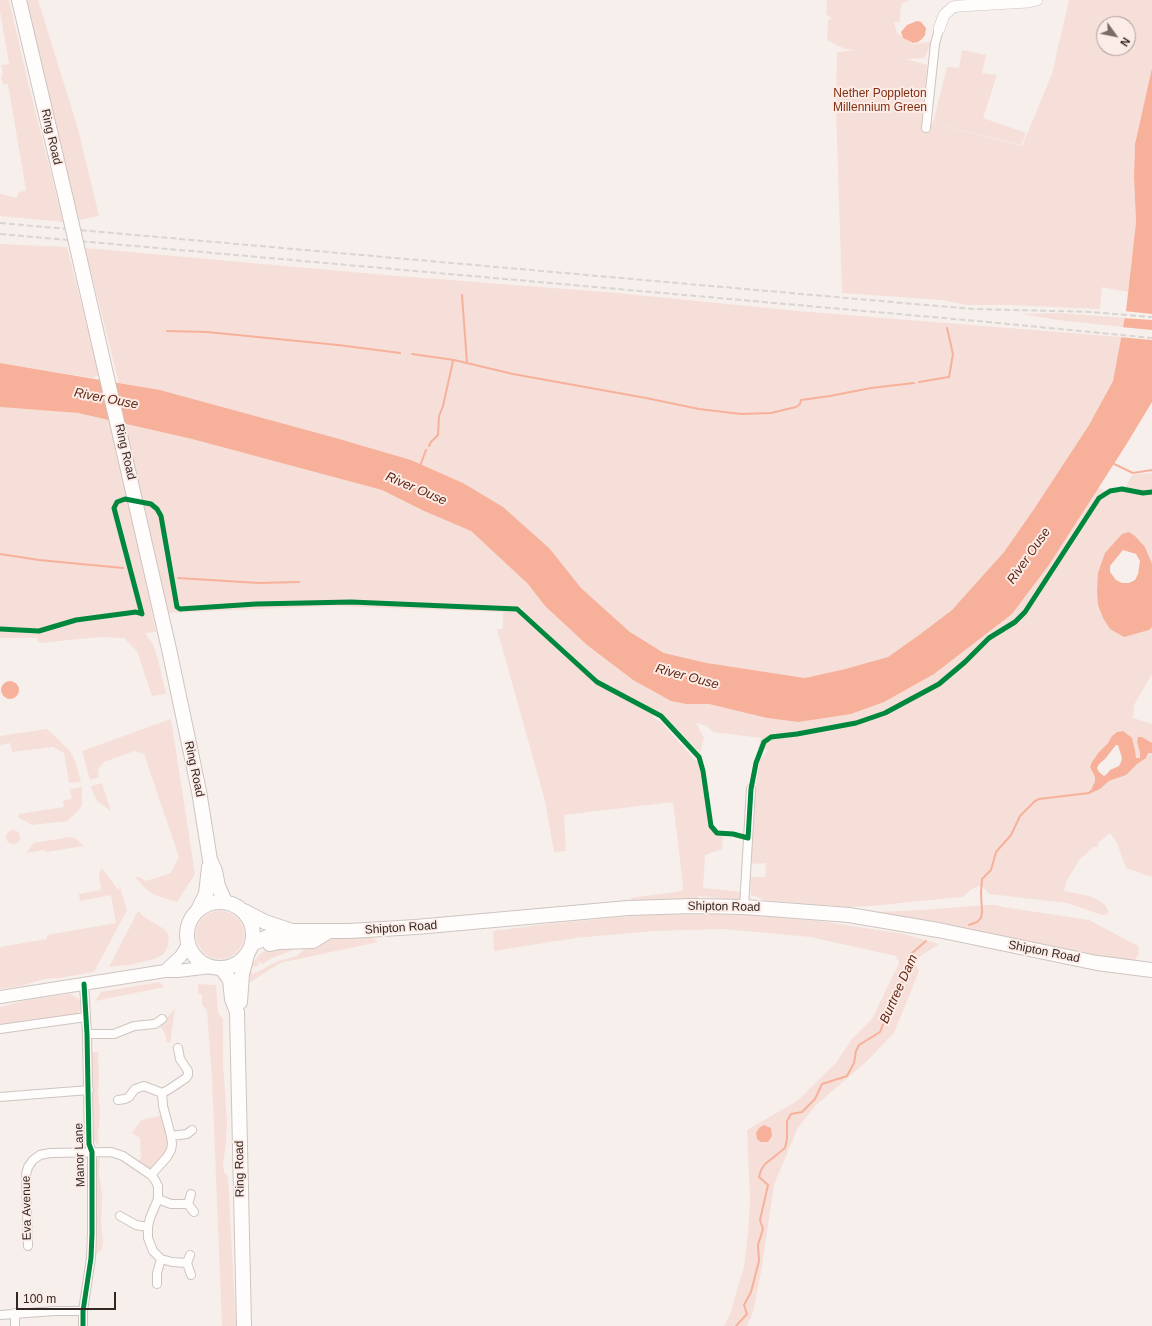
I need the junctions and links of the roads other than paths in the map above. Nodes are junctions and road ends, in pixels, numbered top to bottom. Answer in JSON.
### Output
{"nodes":[{"id":1,"x":19,"y":0,"type":"edge"},
{"id":2,"x":1037,"y":0,"type":"edge"},
{"id":3,"x":939,"y":29,"type":"joint"},
{"id":4,"x":926,"y":128,"type":"dead end"},
{"id":5,"x":751,"y":789,"type":"dead end"},
{"id":6,"x":205,"y":824,"type":"junction"},
{"id":7,"x":210,"y":860,"type":"junction"},
{"id":8,"x":225,"y":902,"type":"junction"},
{"id":9,"x":744,"y":907,"type":"junction"},
{"id":10,"x":198,"y":910,"type":"junction"},
{"id":11,"x":248,"y":913,"type":"junction"},
{"id":12,"x":292,"y":931,"type":"junction"},
{"id":13,"x":329,"y":931,"type":"junction"},
{"id":14,"x":188,"y":945,"type":"junction"},
{"id":15,"x":248,"y":955,"type":"junction"},
{"id":16,"x":212,"y":968,"type":"junction"},
{"id":17,"x":1152,"y":970,"type":"edge"},
{"id":18,"x":165,"y":971,"type":"junction"},
{"id":19,"x":84,"y":984,"type":"junction"},
{"id":20,"x":0,"y":997,"type":"edge"},
{"id":21,"x":236,"y":1012,"type":"junction"},
{"id":22,"x":86,"y":1017,"type":"junction"},
{"id":23,"x":162,"y":1019,"type":"dead end"},
{"id":24,"x":0,"y":1029,"type":"edge"},
{"id":25,"x":87,"y":1034,"type":"junction"},
{"id":26,"x":237,"y":1034,"type":"junction"},
{"id":27,"x":178,"y":1048,"type":"dead end"},
{"id":28,"x":89,"y":1090,"type":"junction"},
{"id":29,"x":162,"y":1093,"type":"junction"},
{"id":30,"x":0,"y":1097,"type":"edge"},
{"id":31,"x":118,"y":1100,"type":"dead end"},
{"id":32,"x":192,"y":1130,"type":"dead end"},
{"id":33,"x":171,"y":1136,"type":"junction"},
{"id":34,"x":92,"y":1152,"type":"junction"},
{"id":35,"x":151,"y":1175,"type":"junction"},
{"id":36,"x":190,"y":1194,"type":"dead end"},
{"id":37,"x":158,"y":1199,"type":"junction"},
{"id":38,"x":188,"y":1204,"type":"junction"},
{"id":39,"x":194,"y":1212,"type":"dead end"},
{"id":40,"x":120,"y":1216,"type":"dead end"},
{"id":41,"x":148,"y":1228,"type":"junction"},
{"id":42,"x":28,"y":1246,"type":"dead end"},
{"id":43,"x":161,"y":1259,"type":"junction"},
{"id":44,"x":191,"y":1275,"type":"dead end"},
{"id":45,"x":157,"y":1284,"type":"dead end"},
{"id":46,"x":83,"y":1311,"type":"junction"},
{"id":47,"x":15,"y":1313,"type":"junction"},
{"id":48,"x":0,"y":1315,"type":"edge"},
{"id":49,"x":15,"y":1326,"type":"edge"},
{"id":50,"x":83,"y":1326,"type":"edge"},
{"id":51,"x":244,"y":1326,"type":"edge"}],
"edges":[{"from":1,"to":6,"type":"highway","name":"Ring Road","bridge":true},
{"from":2,"to":3,"type":"street"},
{"from":3,"to":4,"type":"street"},
{"from":5,"to":9,"type":"street"},
{"from":6,"to":7,"type":"highway","name":"Ring Road"},
{"from":6,"to":11,"type":"highway"},
{"from":7,"to":8,"type":"highway","name":"Ring Road"},
{"from":7,"to":10,"type":"highway","name":"Ring Road"},
{"from":8,"to":10,"type":"highway"},
{"from":8,"to":11,"type":"highway"},
{"from":9,"to":13,"type":"highway","name":"Shipton Road"},
{"from":9,"to":17,"type":"highway","name":"Shipton Road"},
{"from":10,"to":14,"type":"highway"},
{"from":11,"to":12,"type":"highway","name":"Shipton Road"},
{"from":11,"to":15,"type":"highway"},
{"from":12,"to":13,"type":"highway","name":"Shipton Road"},
{"from":12,"to":15,"type":"highway","name":"Shipton Road"},
{"from":13,"to":15,"type":"highway"},
{"from":14,"to":16,"type":"highway"},
{"from":14,"to":18,"type":"main road"},
{"from":15,"to":16,"type":"highway"},
{"from":15,"to":21,"type":"highway","name":"Ring Road"},
{"from":16,"to":18,"type":"main road"},
{"from":16,"to":21,"type":"highway","name":"Ring Road"},
{"from":16,"to":26,"type":"highway"},
{"from":18,"to":19,"type":"main road"},
{"from":19,"to":20,"type":"main road"},
{"from":19,"to":22,"type":"street","name":"Manor Lane"},
{"from":21,"to":26,"type":"highway","name":"Ring Road"},
{"from":22,"to":24,"type":"street"},
{"from":22,"to":25,"type":"street","name":"Manor Lane"},
{"from":23,"to":25,"type":"street"},
{"from":25,"to":28,"type":"street","name":"Manor Lane"},
{"from":26,"to":51,"type":"highway","name":"Ring Road"},
{"from":27,"to":29,"type":"street"},
{"from":28,"to":30,"type":"street"},
{"from":28,"to":34,"type":"street","name":"Manor Lane"},
{"from":29,"to":31,"type":"street"},
{"from":29,"to":33,"type":"street"},
{"from":32,"to":33,"type":"street"},
{"from":33,"to":35,"type":"street"},
{"from":34,"to":35,"type":"street","name":"Eva Avenue"},
{"from":34,"to":42,"type":"street","name":"Eva Avenue"},
{"from":34,"to":46,"type":"street","name":"Manor Lane"},
{"from":35,"to":37,"type":"street"},
{"from":36,"to":38,"type":"street"},
{"from":37,"to":38,"type":"street"},
{"from":37,"to":41,"type":"street"},
{"from":38,"to":39,"type":"street"},
{"from":40,"to":41,"type":"street"},
{"from":41,"to":43,"type":"street"},
{"from":43,"to":44,"type":"street"},
{"from":43,"to":45,"type":"street"},
{"from":46,"to":47,"type":"street"},
{"from":46,"to":50,"type":"street","name":"Manor Lane"},
{"from":47,"to":48,"type":"street"},
{"from":47,"to":49,"type":"street"}]}
